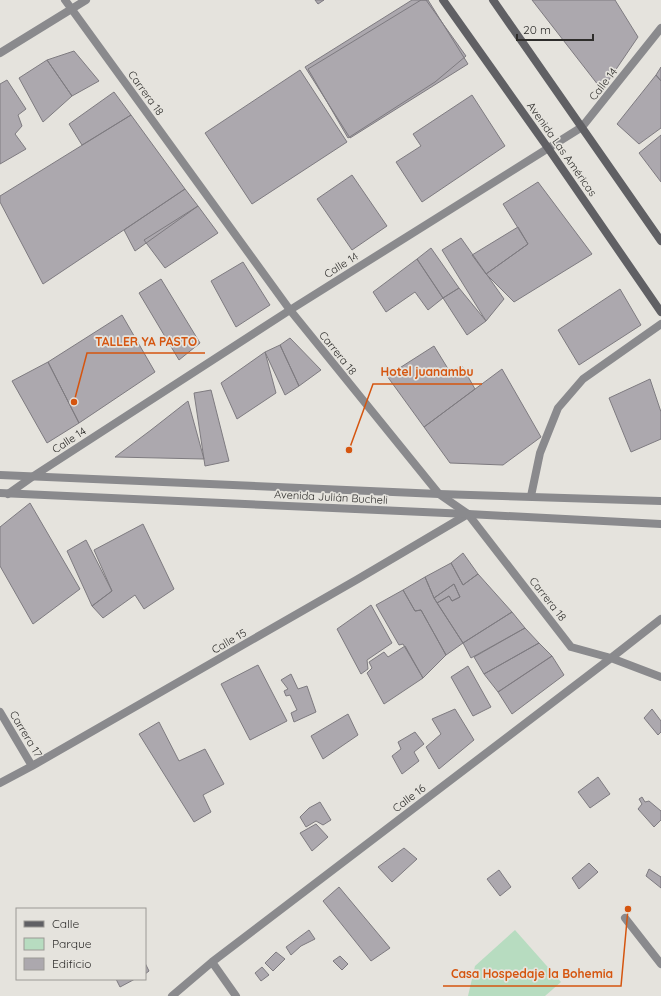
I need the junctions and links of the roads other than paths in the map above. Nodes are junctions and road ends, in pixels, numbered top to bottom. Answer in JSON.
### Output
{"nodes":[{"id":1,"x":65,"y":0,"type":"edge"},
{"id":2,"x":86,"y":0,"type":"edge"},
{"id":3,"x":443,"y":0,"type":"edge"},
{"id":4,"x":493,"y":0,"type":"edge"},
{"id":5,"x":71,"y":9,"type":"junction"},
{"id":6,"x":661,"y":28,"type":"edge"},
{"id":7,"x":0,"y":53,"type":"edge"},
{"id":8,"x":582,"y":128,"type":"junction"},
{"id":9,"x":548,"y":148,"type":"junction"},
{"id":10,"x":661,"y":241,"type":"edge"},
{"id":11,"x":290,"y":310,"type":"junction"},
{"id":12,"x":661,"y":312,"type":"edge"},
{"id":13,"x":661,"y":324,"type":"edge"},
{"id":14,"x":0,"y":475,"type":"edge"},
{"id":15,"x":32,"y":477,"type":"junction"},
{"id":16,"x":4,"y":493,"type":"edge"},
{"id":17,"x":439,"y":494,"type":"junction"},
{"id":18,"x":531,"y":496,"type":"junction"},
{"id":19,"x":661,"y":500,"type":"edge"},
{"id":20,"x":468,"y":514,"type":"junction"},
{"id":21,"x":661,"y":524,"type":"edge"},
{"id":22,"x":661,"y":619,"type":"edge"},
{"id":23,"x":611,"y":658,"type":"junction"},
{"id":24,"x":661,"y":677,"type":"edge"},
{"id":25,"x":0,"y":712,"type":"edge"},
{"id":26,"x":32,"y":766,"type":"junction"},
{"id":27,"x":0,"y":783,"type":"edge"},
{"id":28,"x":625,"y":918,"type":"dead end"},
{"id":29,"x":212,"y":962,"type":"junction"},
{"id":30,"x":661,"y":964,"type":"edge"},
{"id":31,"x":172,"y":996,"type":"edge"},
{"id":32,"x":236,"y":996,"type":"edge"}],
"edges":[{"from":1,"to":5,"type":"street","name":"Carrera 18"},
{"from":2,"to":5,"type":"street"},
{"from":3,"to":9,"type":"main road","name":"Avenida Las Américas"},
{"from":4,"to":8,"type":"main road"},
{"from":5,"to":7,"type":"street"},
{"from":5,"to":11,"type":"street","name":"Carrera 18"},
{"from":6,"to":8,"type":"street","name":"Calle 14"},
{"from":8,"to":9,"type":"street","name":"Calle 14"},
{"from":8,"to":10,"type":"main road"},
{"from":9,"to":11,"type":"street","name":"Calle 14"},
{"from":9,"to":12,"type":"main road","name":"Avenida Las Américas"},
{"from":11,"to":15,"type":"street","name":"Calle 14"},
{"from":11,"to":17,"type":"street","name":"Carrera 18"},
{"from":13,"to":18,"type":"street"},
{"from":14,"to":15,"type":"street","name":"Avenida Julián Bucheli"},
{"from":15,"to":16,"type":"street","name":"Calle 14"},
{"from":15,"to":17,"type":"street","name":"Avenida Julián Bucheli"},
{"from":16,"to":20,"type":"street","name":"Avenida Julián Bucheli"},
{"from":17,"to":18,"type":"street","name":"Avenida Julián Bucheli"},
{"from":17,"to":20,"type":"street","name":"Carrera 18"},
{"from":18,"to":19,"type":"street","name":"Avenida Julián Bucheli"},
{"from":20,"to":21,"type":"street","name":"Avenida Julián Bucheli"},
{"from":20,"to":23,"type":"street","name":"Carrera 18"},
{"from":20,"to":26,"type":"street","name":"Calle 15"},
{"from":22,"to":23,"type":"street","name":"Calle 16"},
{"from":23,"to":24,"type":"street","name":"Carrera 18"},
{"from":23,"to":29,"type":"street","name":"Calle 16"},
{"from":25,"to":26,"type":"street","name":"Carrera 17"},
{"from":26,"to":27,"type":"street","name":"Calle 15"},
{"from":28,"to":30,"type":"street"},
{"from":29,"to":31,"type":"street","name":"Calle 16"},
{"from":29,"to":32,"type":"street"}]}
